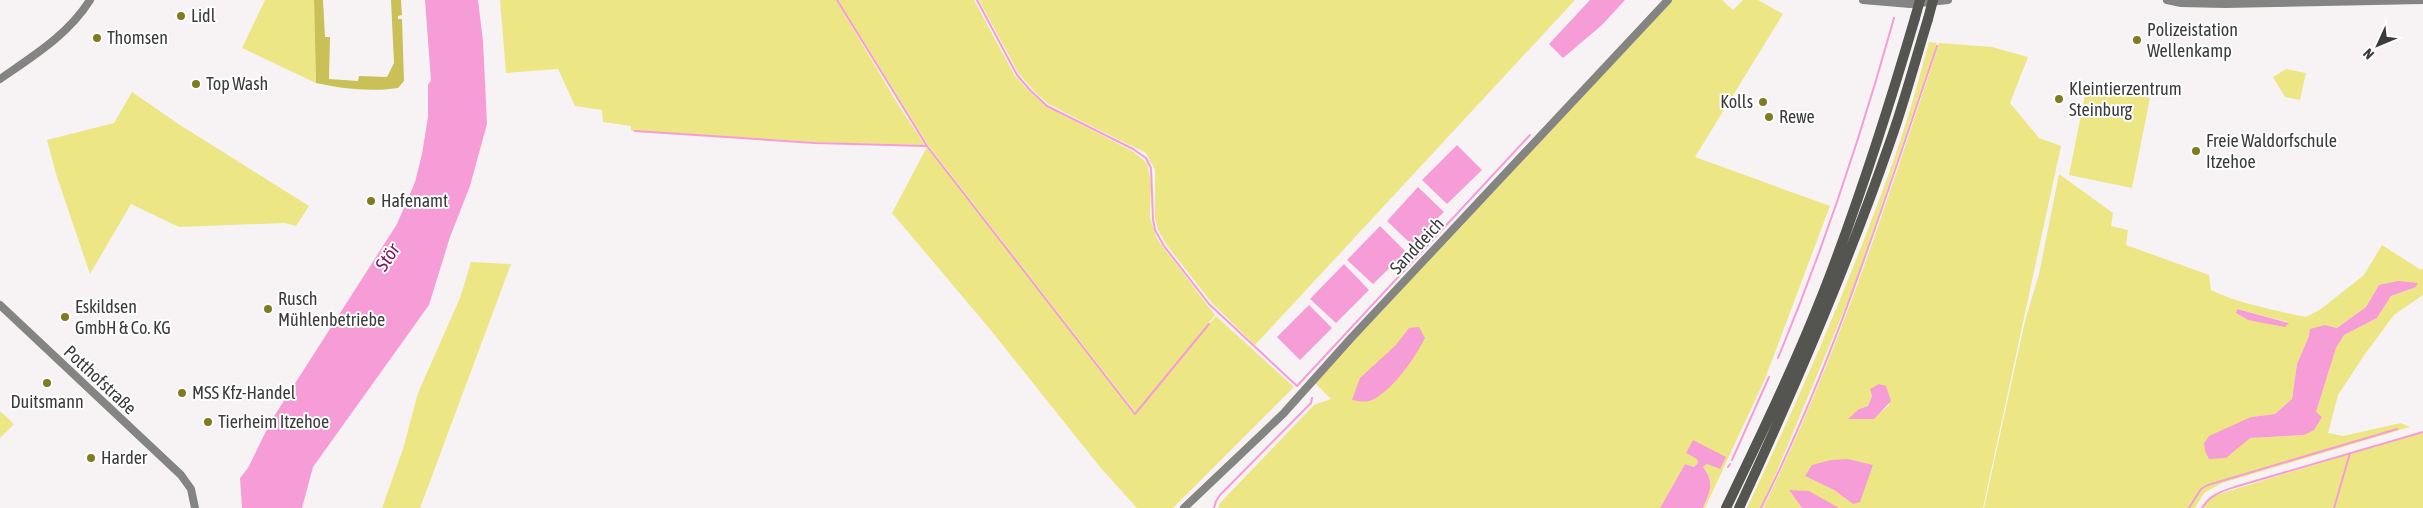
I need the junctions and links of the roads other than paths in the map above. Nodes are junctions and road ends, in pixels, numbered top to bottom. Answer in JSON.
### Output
{"nodes":[{"id":1,"x":90,"y":0,"type":"edge"},
{"id":2,"x":1668,"y":0,"type":"edge"},
{"id":3,"x":1863,"y":0,"type":"edge"},
{"id":4,"x":1920,"y":0,"type":"edge"},
{"id":5,"x":1933,"y":0,"type":"edge"},
{"id":6,"x":1948,"y":0,"type":"edge"},
{"id":7,"x":2168,"y":0,"type":"edge"},
{"id":8,"x":2423,"y":0,"type":"edge"},
{"id":9,"x":0,"y":79,"type":"edge"},
{"id":10,"x":0,"y":305,"type":"edge"},
{"id":11,"x":195,"y":508,"type":"edge"},
{"id":12,"x":1184,"y":508,"type":"edge"},
{"id":13,"x":1726,"y":508,"type":"edge"},
{"id":14,"x":1738,"y":508,"type":"edge"}],
"edges":[{"from":1,"to":9,"type":"street"},
{"from":2,"to":12,"type":"street","name":"Sanddeich"},
{"from":3,"to":6,"type":"street"},
{"from":4,"to":13,"type":"highway","bridge":true},
{"from":5,"to":14,"type":"highway","bridge":true},
{"from":7,"to":8,"type":"street"},
{"from":10,"to":11,"type":"street","name":"Potthofstraße"}]}
